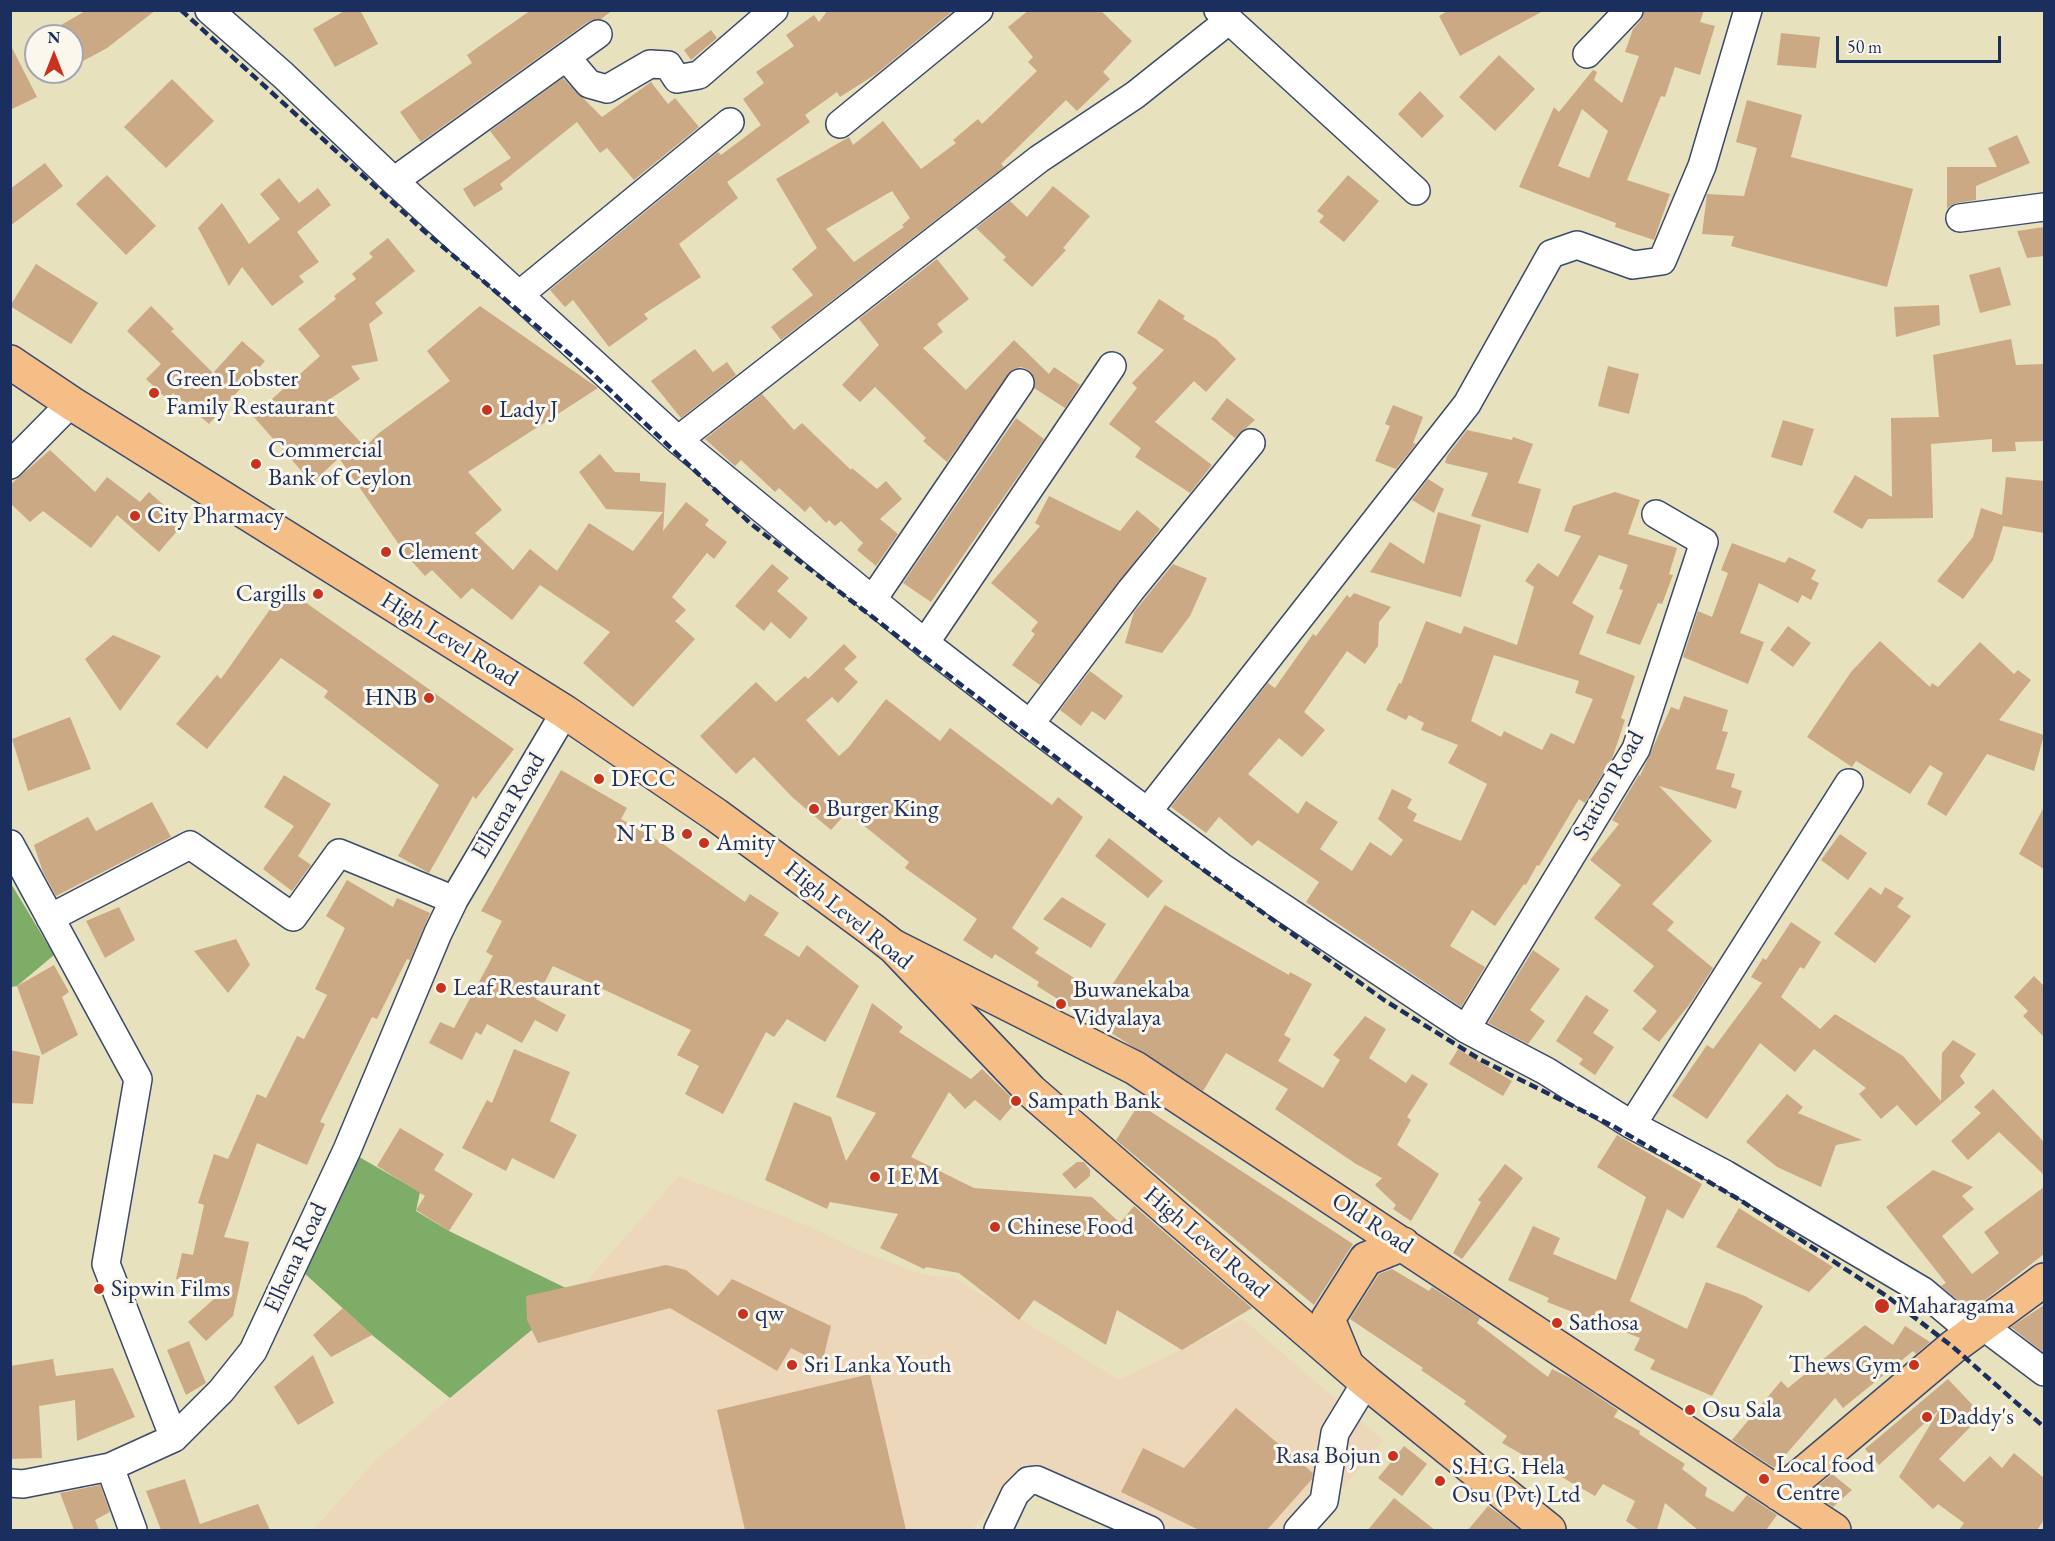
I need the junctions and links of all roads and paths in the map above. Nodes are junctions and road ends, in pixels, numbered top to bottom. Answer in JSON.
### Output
{"nodes":[{"id":1,"x":209,"y":10,"type":"edge"},
{"id":2,"x":774,"y":10,"type":"edge"},
{"id":3,"x":978,"y":10,"type":"edge"},
{"id":4,"x":1629,"y":10,"type":"edge"},
{"id":5,"x":1748,"y":10,"type":"edge"},
{"id":6,"x":1223,"y":16,"type":"edge"},
{"id":7,"x":598,"y":34,"type":"dead end"},
{"id":8,"x":1587,"y":54,"type":"dead end"},
{"id":9,"x":566,"y":57,"type":"junction"},
{"id":10,"x":730,"y":122,"type":"dead end"},
{"id":11,"x":840,"y":124,"type":"dead end"},
{"id":12,"x":394,"y":181,"type":"junction"},
{"id":13,"x":1416,"y":191,"type":"dead end"},
{"id":14,"x":2044,"y":207,"type":"edge"},
{"id":15,"x":1960,"y":218,"type":"dead end"},
{"id":16,"x":519,"y":295,"type":"junction"},
{"id":17,"x":10,"y":362,"type":"edge"},
{"id":18,"x":1112,"y":366,"type":"dead end"},
{"id":19,"x":1020,"y":383,"type":"dead end"},
{"id":20,"x":71,"y":403,"type":"junction"},
{"id":21,"x":678,"y":440,"type":"junction"},
{"id":22,"x":1251,"y":443,"type":"dead end"},
{"id":23,"x":10,"y":465,"type":"edge"},
{"id":24,"x":1656,"y":514,"type":"dead end"},
{"id":25,"x":873,"y":599,"type":"junction"},
{"id":26,"x":925,"y":643,"type":"junction"},
{"id":27,"x":565,"y":712,"type":"junction"},
{"id":28,"x":1030,"y":724,"type":"junction"},
{"id":29,"x":1849,"y":783,"type":"dead end"},
{"id":30,"x":1148,"y":811,"type":"junction"},
{"id":31,"x":10,"y":844,"type":"edge"},
{"id":32,"x":454,"y":900,"type":"junction"},
{"id":33,"x":50,"y":918,"type":"junction"},
{"id":34,"x":894,"y":947,"type":"junction"},
{"id":35,"x":1466,"y":1029,"type":"junction"},
{"id":36,"x":1632,"y":1125,"type":"junction"},
{"id":37,"x":1403,"y":1244,"type":"junction"},
{"id":38,"x":2044,"y":1280,"type":"edge"},
{"id":39,"x":1978,"y":1329,"type":"junction"},
{"id":40,"x":2044,"y":1372,"type":"edge"},
{"id":41,"x":1356,"y":1374,"type":"junction"},
{"id":42,"x":174,"y":1438,"type":"junction"},
{"id":43,"x":110,"y":1467,"type":"junction"},
{"id":44,"x":10,"y":1483,"type":"edge"},
{"id":45,"x":1779,"y":1494,"type":"junction"},
{"id":46,"x":133,"y":1530,"type":"edge"},
{"id":47,"x":998,"y":1530,"type":"edge"},
{"id":48,"x":1150,"y":1530,"type":"edge"},
{"id":49,"x":1298,"y":1530,"type":"edge"},
{"id":50,"x":1549,"y":1530,"type":"edge"},
{"id":51,"x":1834,"y":1530,"type":"edge"}],
"edges":[{"from":1,"to":12,"type":"street"},
{"from":2,"to":9,"type":"street"},
{"from":3,"to":11,"type":"street"},
{"from":4,"to":8,"type":"street"},
{"from":5,"to":30,"type":"street"},
{"from":6,"to":13,"type":"street"},
{"from":6,"to":21,"type":"street"},
{"from":7,"to":9,"type":"street"},
{"from":9,"to":12,"type":"street"},
{"from":10,"to":16,"type":"street"},
{"from":12,"to":16,"type":"street"},
{"from":14,"to":15,"type":"street"},
{"from":16,"to":21,"type":"street"},
{"from":17,"to":20,"type":"main road","name":"High Level Road"},
{"from":18,"to":26,"type":"street"},
{"from":19,"to":25,"type":"street"},
{"from":20,"to":23,"type":"street"},
{"from":20,"to":27,"type":"main road","name":"High Level Road"},
{"from":21,"to":25,"type":"street"},
{"from":22,"to":28,"type":"street"},
{"from":24,"to":35,"type":"street","name":"Station Road"},
{"from":25,"to":26,"type":"street"},
{"from":26,"to":28,"type":"street"},
{"from":27,"to":32,"type":"street","name":"Elhena Road"},
{"from":27,"to":34,"type":"main road","name":"High Level Road"},
{"from":28,"to":30,"type":"street"},
{"from":29,"to":36,"type":"street"},
{"from":30,"to":35,"type":"street"},
{"from":31,"to":33,"type":"street"},
{"from":32,"to":33,"type":"street"},
{"from":32,"to":42,"type":"street","name":"Elhena Road"},
{"from":33,"to":42,"type":"street"},
{"from":34,"to":37,"type":"main road","name":"Old Road"},
{"from":34,"to":41,"type":"main road","name":"High Level Road"},
{"from":35,"to":36,"type":"street"},
{"from":36,"to":39,"type":"street"},
{"from":37,"to":41,"type":"main road"},
{"from":37,"to":45,"type":"main road","name":"Old Road"},
{"from":38,"to":39,"type":"main road"},
{"from":39,"to":40,"type":"street"},
{"from":39,"to":45,"type":"main road"},
{"from":41,"to":49,"type":"street"},
{"from":41,"to":50,"type":"main road","name":"High Level Road"},
{"from":42,"to":43,"type":"street","name":"Elhena Road"},
{"from":43,"to":44,"type":"street","name":"Elhena Road"},
{"from":43,"to":46,"type":"street"},
{"from":45,"to":51,"type":"main road","name":"Old Road"},
{"from":47,"to":48,"type":"street"}]}
